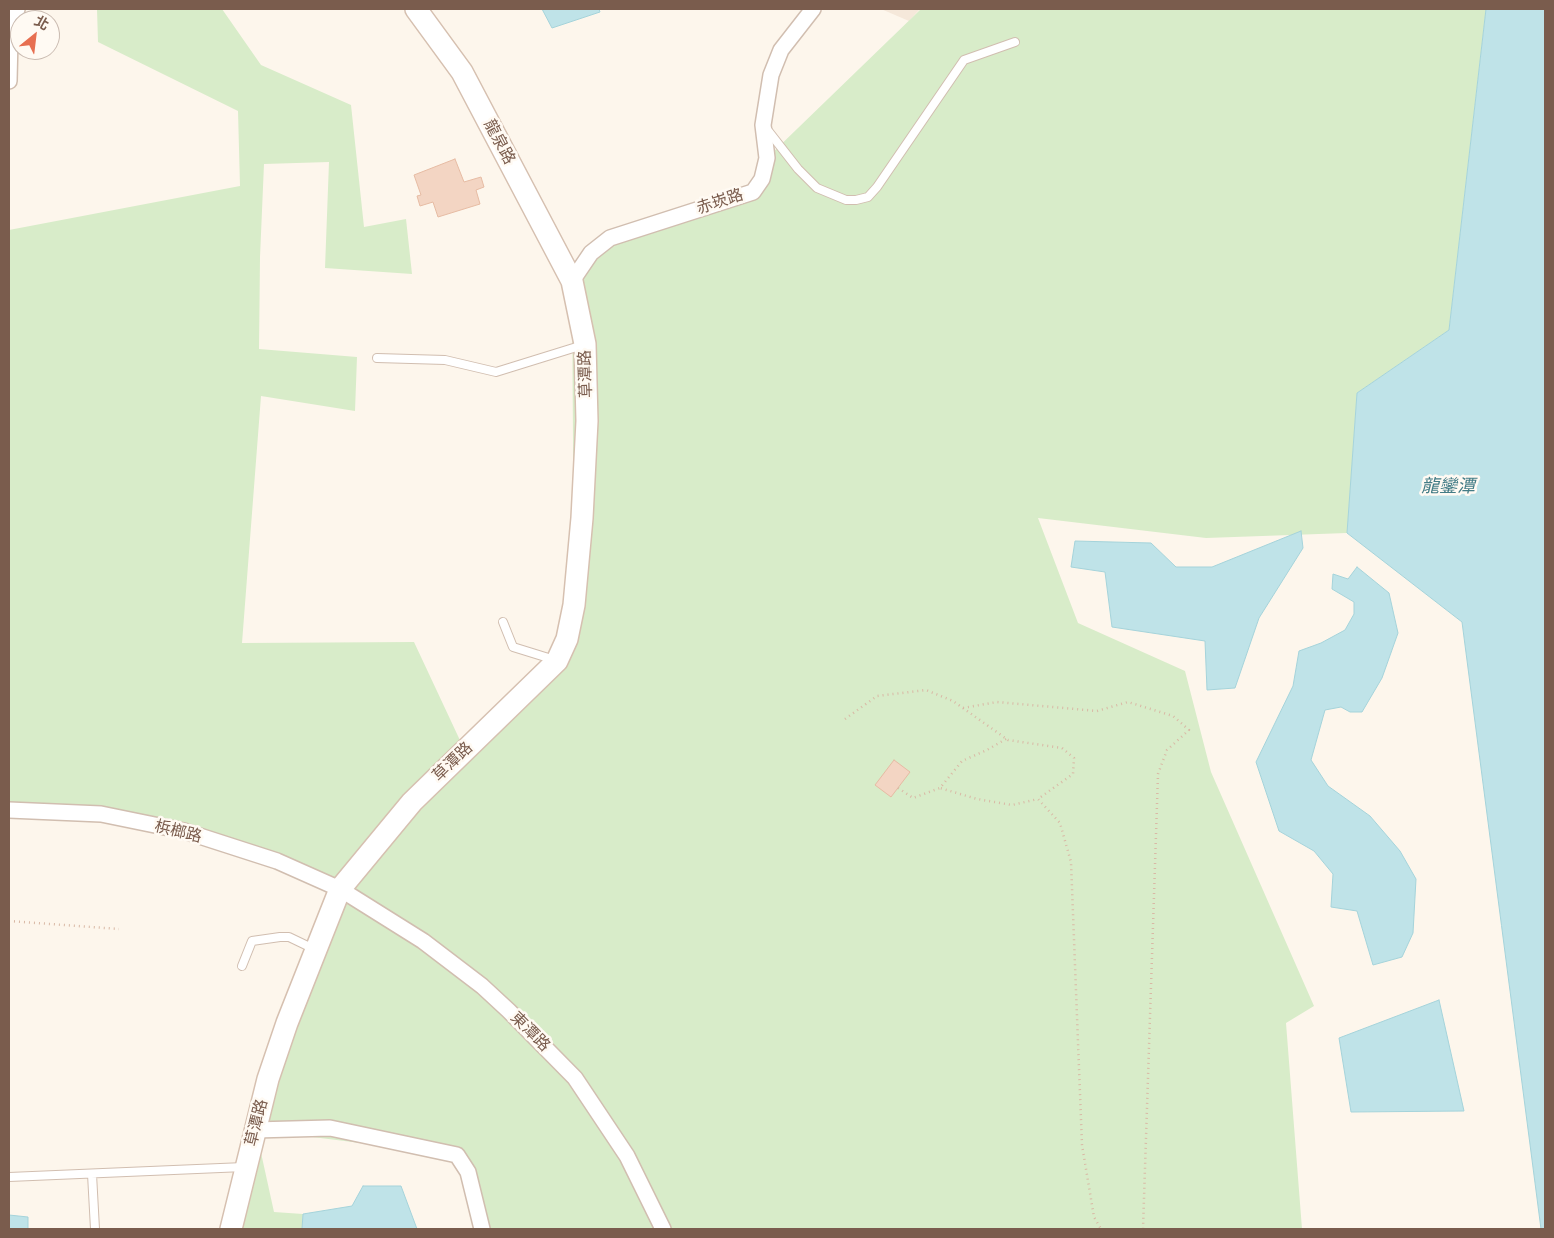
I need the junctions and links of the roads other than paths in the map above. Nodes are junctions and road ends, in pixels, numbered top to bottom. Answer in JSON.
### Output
{"nodes":[{"id":1,"x":17,"y":9,"type":"edge"},
{"id":2,"x":416,"y":9,"type":"edge"},
{"id":3,"x":812,"y":9,"type":"edge"},
{"id":4,"x":1015,"y":42,"type":"dead end"},
{"id":5,"x":9,"y":81,"type":"edge"},
{"id":6,"x":763,"y":125,"type":"junction"},
{"id":7,"x":572,"y":281,"type":"junction"},
{"id":8,"x":585,"y":344,"type":"junction"},
{"id":9,"x":377,"y":358,"type":"dead end"},
{"id":10,"x":503,"y":622,"type":"dead end"},
{"id":11,"x":557,"y":661,"type":"junction"},
{"id":12,"x":9,"y":810,"type":"edge"},
{"id":13,"x":340,"y":889,"type":"junction"},
{"id":14,"x":316,"y":950,"type":"junction"},
{"id":15,"x":242,"y":966,"type":"dead end"},
{"id":16,"x":255,"y":1130,"type":"junction"},
{"id":17,"x":246,"y":1166,"type":"junction"},
{"id":18,"x":92,"y":1174,"type":"junction"},
{"id":19,"x":9,"y":1177,"type":"edge"},
{"id":20,"x":95,"y":1229,"type":"edge"},
{"id":21,"x":230,"y":1229,"type":"edge"},
{"id":22,"x":482,"y":1229,"type":"edge"},
{"id":23,"x":663,"y":1229,"type":"edge"}],
"edges":[{"from":1,"to":5,"type":"street"},
{"from":2,"to":7,"type":"street","name":"龍泉路"},
{"from":3,"to":6,"type":"street","name":"赤崁路"},
{"from":4,"to":6,"type":"lane"},
{"from":6,"to":7,"type":"street","name":"赤崁路"},
{"from":7,"to":8,"type":"street","name":"草潭路"},
{"from":8,"to":9,"type":"lane"},
{"from":8,"to":11,"type":"street","name":"草潭路"},
{"from":10,"to":11,"type":"lane"},
{"from":11,"to":13,"type":"street","name":"草潭路"},
{"from":12,"to":13,"type":"street","name":"梹榔路"},
{"from":13,"to":14,"type":"street","name":"草潭路"},
{"from":13,"to":23,"type":"street","name":"東潭路"},
{"from":14,"to":15,"type":"lane"},
{"from":14,"to":16,"type":"street","name":"草潭路"},
{"from":16,"to":17,"type":"street","name":"草潭路"},
{"from":16,"to":22,"type":"street"},
{"from":17,"to":18,"type":"lane"},
{"from":17,"to":21,"type":"street","name":"草潭路"},
{"from":18,"to":19,"type":"lane"},
{"from":18,"to":20,"type":"lane"}]}
